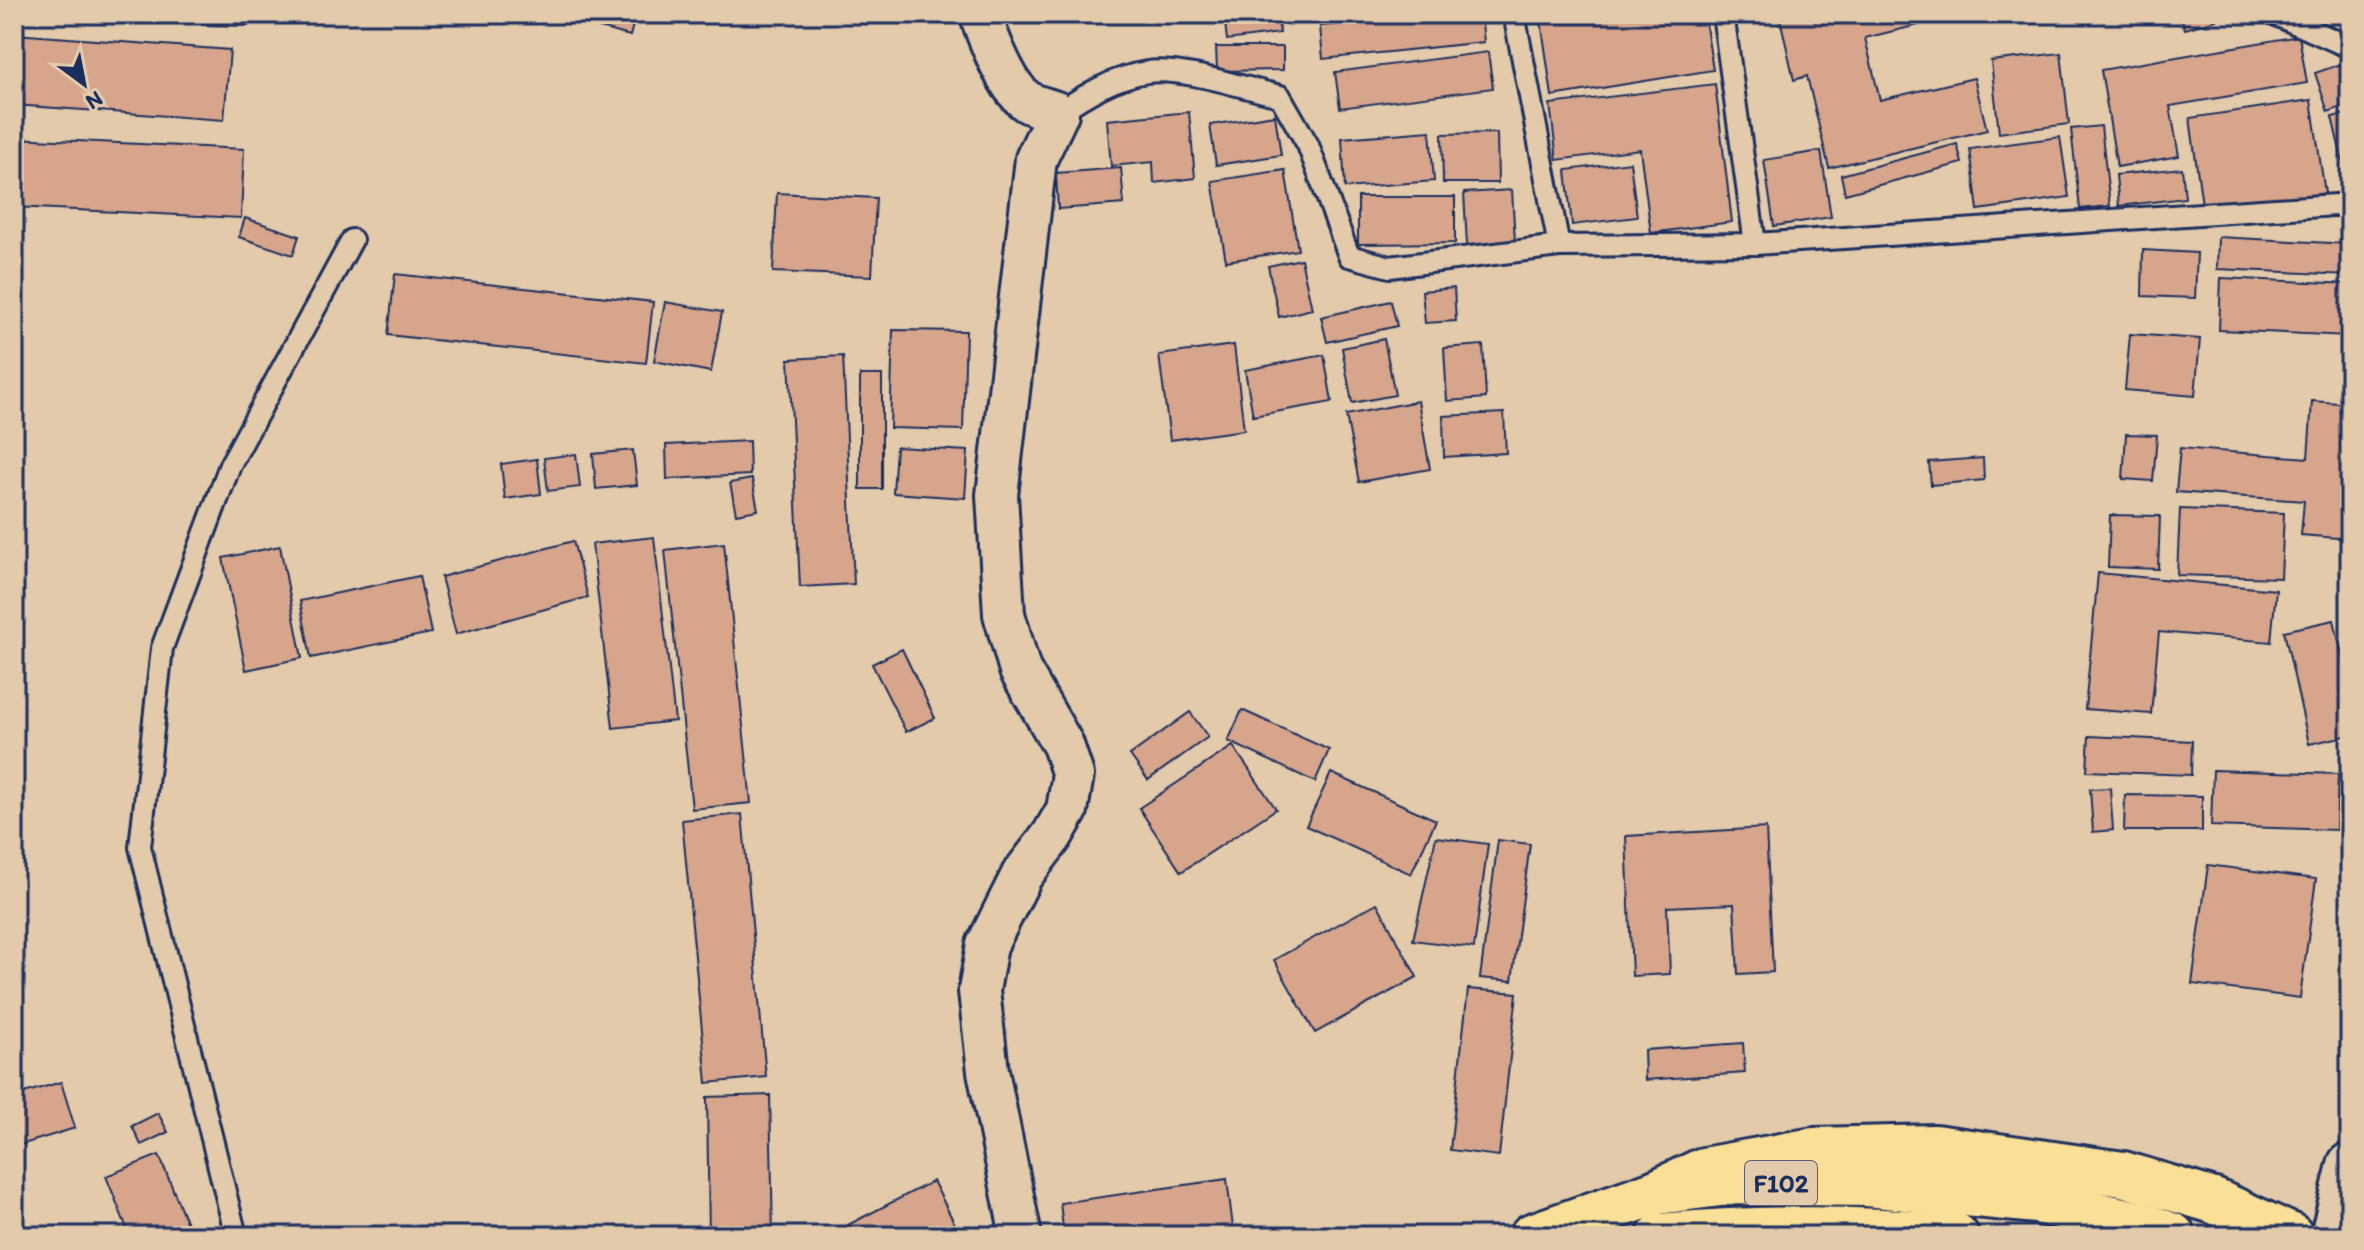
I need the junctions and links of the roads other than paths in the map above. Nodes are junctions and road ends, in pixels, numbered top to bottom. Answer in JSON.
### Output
{"nodes":[{"id":1,"x":980,"y":14,"type":"edge"},
{"id":2,"x":1514,"y":14,"type":"edge"},
{"id":3,"x":1723,"y":14,"type":"edge"},
{"id":4,"x":2274,"y":14,"type":"edge"},
{"id":5,"x":2350,"y":44,"type":"edge"},
{"id":6,"x":1058,"y":113,"type":"junction"},
{"id":7,"x":2350,"y":204,"type":"edge"},
{"id":8,"x":352,"y":240,"type":"dead end"},
{"id":9,"x":1755,"y":244,"type":"junction"},
{"id":10,"x":1559,"y":246,"type":"junction"},
{"id":11,"x":2350,"y":1165,"type":"edge"},
{"id":12,"x":1657,"y":1192,"type":"junction"},
{"id":13,"x":236,"y":1236,"type":"edge"},
{"id":14,"x":1021,"y":1236,"type":"edge"},
{"id":15,"x":1532,"y":1236,"type":"edge"},
{"id":16,"x":1660,"y":1236,"type":"edge"},
{"id":17,"x":1956,"y":1236,"type":"edge"},
{"id":18,"x":2173,"y":1236,"type":"edge"},
{"id":19,"x":2291,"y":1236,"type":"edge"},
{"id":20,"x":2333,"y":1236,"type":"edge"}],
"edges":[{"from":1,"to":6,"type":"street"},
{"from":2,"to":10,"type":"lane"},
{"from":3,"to":9,"type":"lane"},
{"from":4,"to":5,"type":"lane"},
{"from":6,"to":10,"type":"lane"},
{"from":6,"to":14,"type":"street"},
{"from":7,"to":9,"type":"lane"},
{"from":8,"to":13,"type":"lane"},
{"from":9,"to":10,"type":"lane"},
{"from":11,"to":20,"type":"main road"},
{"from":12,"to":15,"type":"main road","number":"F102"},
{"from":12,"to":18,"type":"main road","number":"F102"},
{"from":12,"to":19,"type":"main road"},
{"from":16,"to":17,"type":"main road","number":"F102"}]}
